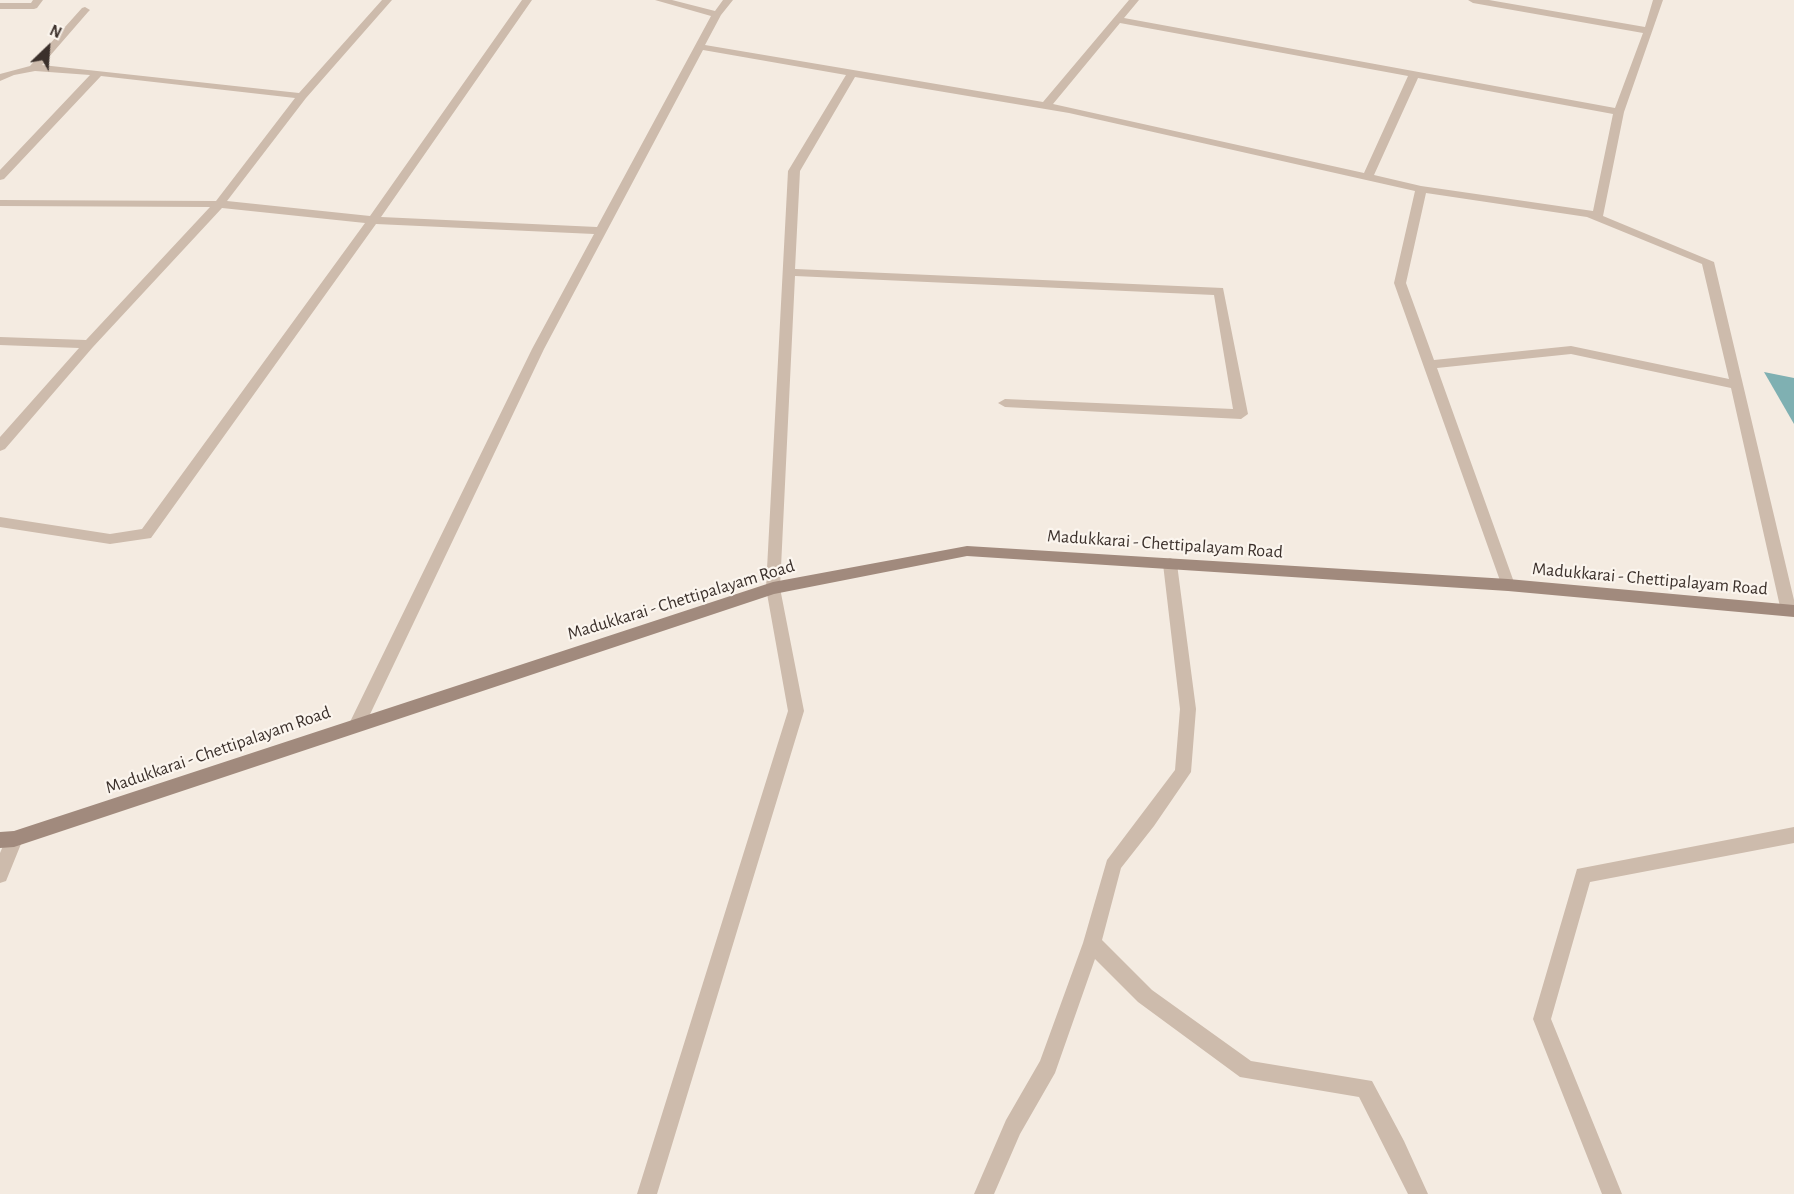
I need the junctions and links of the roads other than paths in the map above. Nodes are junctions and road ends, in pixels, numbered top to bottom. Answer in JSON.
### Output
{"nodes":[{"id":1,"x":38,"y":0,"type":"edge"},
{"id":2,"x":387,"y":0,"type":"edge"},
{"id":3,"x":526,"y":0,"type":"edge"},
{"id":4,"x":660,"y":0,"type":"edge"},
{"id":5,"x":728,"y":0,"type":"edge"},
{"id":6,"x":1134,"y":0,"type":"edge"},
{"id":7,"x":1473,"y":0,"type":"edge"},
{"id":8,"x":1658,"y":0,"type":"edge"},
{"id":9,"x":0,"y":6,"type":"edge"},
{"id":10,"x":85,"y":10,"type":"dead end"},
{"id":11,"x":717,"y":14,"type":"junction"},
{"id":12,"x":1119,"y":20,"type":"junction"},
{"id":13,"x":1649,"y":31,"type":"junction"},
{"id":14,"x":700,"y":47,"type":"junction"},
{"id":15,"x":33,"y":69,"type":"junction"},
{"id":16,"x":98,"y":73,"type":"junction"},
{"id":17,"x":852,"y":73,"type":"junction"},
{"id":18,"x":1414,"y":75,"type":"junction"},
{"id":19,"x":0,"y":78,"type":"edge"},
{"id":20,"x":302,"y":96,"type":"junction"},
{"id":21,"x":1046,"y":106,"type":"junction"},
{"id":22,"x":1619,"y":112,"type":"junction"},
{"id":23,"x":0,"y":177,"type":"edge"},
{"id":24,"x":1368,"y":177,"type":"junction"},
{"id":25,"x":1421,"y":189,"type":"junction"},
{"id":26,"x":0,"y":203,"type":"edge"},
{"id":27,"x":219,"y":204,"type":"junction"},
{"id":28,"x":1598,"y":218,"type":"junction"},
{"id":29,"x":373,"y":220,"type":"junction"},
{"id":30,"x":601,"y":231,"type":"junction"},
{"id":31,"x":789,"y":272,"type":"junction"},
{"id":32,"x":0,"y":341,"type":"edge"},
{"id":33,"x":88,"y":344,"type":"junction"},
{"id":34,"x":1430,"y":365,"type":"junction"},
{"id":35,"x":1737,"y":385,"type":"junction"},
{"id":36,"x":1005,"y":403,"type":"dead end"},
{"id":37,"x":0,"y":446,"type":"edge"},
{"id":38,"x":0,"y":522,"type":"edge"},
{"id":39,"x":1170,"y":564,"type":"junction"},
{"id":40,"x":1508,"y":585,"type":"junction"},
{"id":41,"x":773,"y":588,"type":"junction"},
{"id":42,"x":1791,"y":611,"type":"edge"},
{"id":43,"x":357,"y":724,"type":"junction"},
{"id":44,"x":1794,"y":835,"type":"edge"},
{"id":45,"x":7,"y":839,"type":"edge"},
{"id":46,"x":0,"y":875,"type":"edge"},
{"id":47,"x":1092,"y":942,"type":"junction"},
{"id":48,"x":647,"y":1194,"type":"edge"},
{"id":49,"x":984,"y":1194,"type":"edge"},
{"id":50,"x":1418,"y":1194,"type":"edge"},
{"id":51,"x":1612,"y":1194,"type":"edge"}],
"edges":[{"from":1,"to":9,"type":"street"},
{"from":2,"to":20,"type":"street"},
{"from":3,"to":29,"type":"street"},
{"from":4,"to":11,"type":"street"},
{"from":5,"to":11,"type":"street"},
{"from":6,"to":12,"type":"street"},
{"from":7,"to":13,"type":"street"},
{"from":8,"to":13,"type":"street"},
{"from":10,"to":15,"type":"street"},
{"from":11,"to":14,"type":"street"},
{"from":12,"to":18,"type":"street"},
{"from":12,"to":21,"type":"street"},
{"from":13,"to":22,"type":"street"},
{"from":14,"to":17,"type":"street"},
{"from":14,"to":30,"type":"street"},
{"from":15,"to":16,"type":"street"},
{"from":15,"to":19,"type":"street"},
{"from":16,"to":20,"type":"street"},
{"from":16,"to":23,"type":"street"},
{"from":17,"to":21,"type":"street"},
{"from":17,"to":31,"type":"street"},
{"from":18,"to":22,"type":"street"},
{"from":18,"to":24,"type":"street"},
{"from":20,"to":27,"type":"street"},
{"from":21,"to":24,"type":"street"},
{"from":22,"to":28,"type":"street"},
{"from":24,"to":25,"type":"street"},
{"from":25,"to":28,"type":"street"},
{"from":25,"to":34,"type":"street"},
{"from":26,"to":27,"type":"street"},
{"from":27,"to":29,"type":"street"},
{"from":27,"to":33,"type":"street"},
{"from":28,"to":35,"type":"street"},
{"from":29,"to":30,"type":"street"},
{"from":29,"to":38,"type":"street"},
{"from":30,"to":43,"type":"street"},
{"from":31,"to":36,"type":"street"},
{"from":31,"to":41,"type":"street"},
{"from":32,"to":33,"type":"street"},
{"from":33,"to":37,"type":"street"},
{"from":34,"to":35,"type":"street"},
{"from":34,"to":40,"type":"street"},
{"from":35,"to":42,"type":"street"},
{"from":39,"to":40,"type":"main road","name":"Madukkarai - Chettipalayam Road"},
{"from":39,"to":41,"type":"main road","name":"Madukkarai - Chettipalayam Road"},
{"from":39,"to":47,"type":"street"},
{"from":40,"to":42,"type":"main road","name":"Madukkarai - Chettipalayam Road"},
{"from":41,"to":43,"type":"main road","name":"Madukkarai - Chettipalayam Road"},
{"from":41,"to":48,"type":"street"},
{"from":43,"to":45,"type":"main road","name":"Madukkarai - Chettipalayam Road"},
{"from":44,"to":51,"type":"street"},
{"from":45,"to":46,"type":"street"},
{"from":47,"to":49,"type":"street"},
{"from":47,"to":50,"type":"street"}]}
